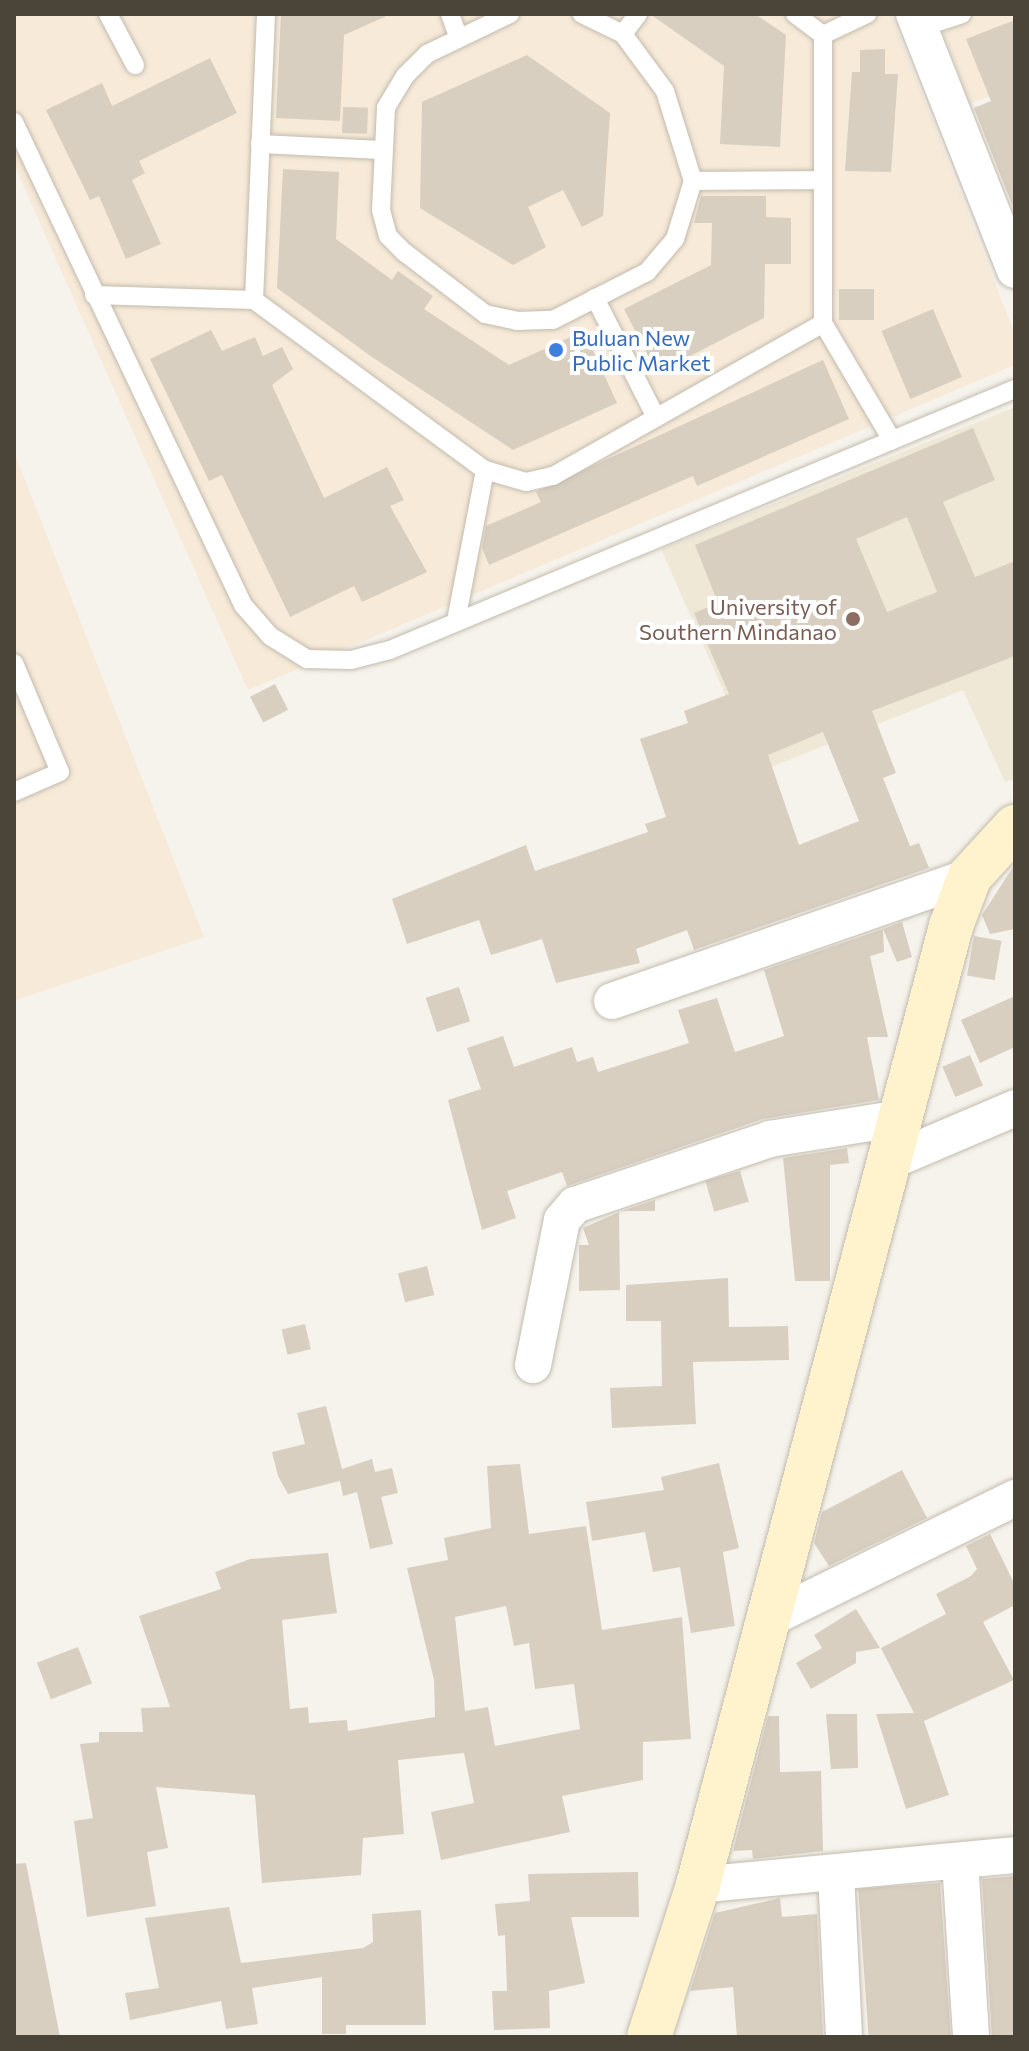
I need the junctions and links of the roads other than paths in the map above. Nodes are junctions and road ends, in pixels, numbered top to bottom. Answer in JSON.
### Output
{"nodes":[{"id":1,"x":108,"y":14,"type":"edge"},
{"id":2,"x":266,"y":14,"type":"edge"},
{"id":3,"x":450,"y":14,"type":"edge"},
{"id":4,"x":510,"y":14,"type":"edge"},
{"id":5,"x":582,"y":14,"type":"edge"},
{"id":6,"x":638,"y":14,"type":"edge"},
{"id":7,"x":795,"y":14,"type":"edge"},
{"id":8,"x":867,"y":14,"type":"edge"},
{"id":9,"x":962,"y":14,"type":"edge"},
{"id":10,"x":917,"y":21,"type":"edge"},
{"id":11,"x":623,"y":34,"type":"junction"},
{"id":12,"x":823,"y":35,"type":"junction"},
{"id":13,"x":458,"y":36,"type":"junction"},
{"id":14,"x":135,"y":65,"type":"dead end"},
{"id":15,"x":14,"y":122,"type":"edge"},
{"id":16,"x":260,"y":144,"type":"junction"},
{"id":17,"x":382,"y":150,"type":"junction"},
{"id":18,"x":823,"y":180,"type":"junction"},
{"id":19,"x":693,"y":181,"type":"junction"},
{"id":20,"x":1015,"y":270,"type":"edge"},
{"id":21,"x":94,"y":295,"type":"junction"},
{"id":22,"x":595,"y":298,"type":"junction"},
{"id":23,"x":254,"y":300,"type":"junction"},
{"id":24,"x":823,"y":323,"type":"junction"},
{"id":25,"x":1015,"y":389,"type":"edge"},
{"id":26,"x":656,"y":417,"type":"junction"},
{"id":27,"x":892,"y":440,"type":"junction"},
{"id":28,"x":485,"y":470,"type":"junction"},
{"id":29,"x":456,"y":621,"type":"junction"},
{"id":30,"x":14,"y":663,"type":"edge"},
{"id":31,"x":14,"y":792,"type":"edge"},
{"id":32,"x":1015,"y":827,"type":"edge"},
{"id":33,"x":970,"y":876,"type":"junction"},
{"id":34,"x":612,"y":1001,"type":"dead end"},
{"id":35,"x":1015,"y":1108,"type":"edge"},
{"id":36,"x":901,"y":1118,"type":"junction"},
{"id":37,"x":891,"y":1161,"type":"junction"},
{"id":38,"x":533,"y":1365,"type":"dead end"},
{"id":39,"x":1015,"y":1498,"type":"edge"},
{"id":40,"x":765,"y":1621,"type":"junction"},
{"id":41,"x":1015,"y":1855,"type":"edge"},
{"id":42,"x":960,"y":1861,"type":"junction"},
{"id":43,"x":836,"y":1873,"type":"junction"},
{"id":44,"x":698,"y":1885,"type":"junction"},
{"id":45,"x":649,"y":2037,"type":"edge"},
{"id":46,"x":844,"y":2037,"type":"edge"},
{"id":47,"x":971,"y":2037,"type":"edge"}],
"edges":[{"from":1,"to":14,"type":"lane"},
{"from":2,"to":16,"type":"lane"},
{"from":3,"to":13,"type":"lane"},
{"from":4,"to":13,"type":"lane"},
{"from":5,"to":11,"type":"lane"},
{"from":6,"to":11,"type":"lane"},
{"from":7,"to":12,"type":"lane"},
{"from":8,"to":12,"type":"lane"},
{"from":9,"to":10,"type":"lane"},
{"from":10,"to":20,"type":"street"},
{"from":11,"to":19,"type":"lane"},
{"from":12,"to":18,"type":"lane"},
{"from":13,"to":17,"type":"lane"},
{"from":15,"to":21,"type":"lane"},
{"from":16,"to":17,"type":"lane"},
{"from":16,"to":23,"type":"lane"},
{"from":17,"to":22,"type":"lane"},
{"from":18,"to":19,"type":"lane"},
{"from":18,"to":24,"type":"lane"},
{"from":19,"to":22,"type":"lane"},
{"from":21,"to":23,"type":"lane"},
{"from":21,"to":29,"type":"lane"},
{"from":22,"to":26,"type":"lane"},
{"from":23,"to":28,"type":"lane"},
{"from":24,"to":26,"type":"lane"},
{"from":24,"to":27,"type":"lane"},
{"from":25,"to":27,"type":"lane"},
{"from":26,"to":28,"type":"lane"},
{"from":27,"to":29,"type":"lane"},
{"from":28,"to":29,"type":"lane"},
{"from":30,"to":31,"type":"lane"},
{"from":32,"to":33,"type":"street"},
{"from":33,"to":34,"type":"street"},
{"from":33,"to":36,"type":"street"},
{"from":35,"to":37,"type":"street"},
{"from":36,"to":37,"type":"street"},
{"from":36,"to":38,"type":"street"},
{"from":37,"to":40,"type":"street"},
{"from":39,"to":40,"type":"street"},
{"from":40,"to":44,"type":"street"},
{"from":41,"to":42,"type":"street"},
{"from":42,"to":43,"type":"street"},
{"from":42,"to":47,"type":"street"},
{"from":43,"to":44,"type":"street"},
{"from":43,"to":46,"type":"street"},
{"from":44,"to":45,"type":"street"}]}
